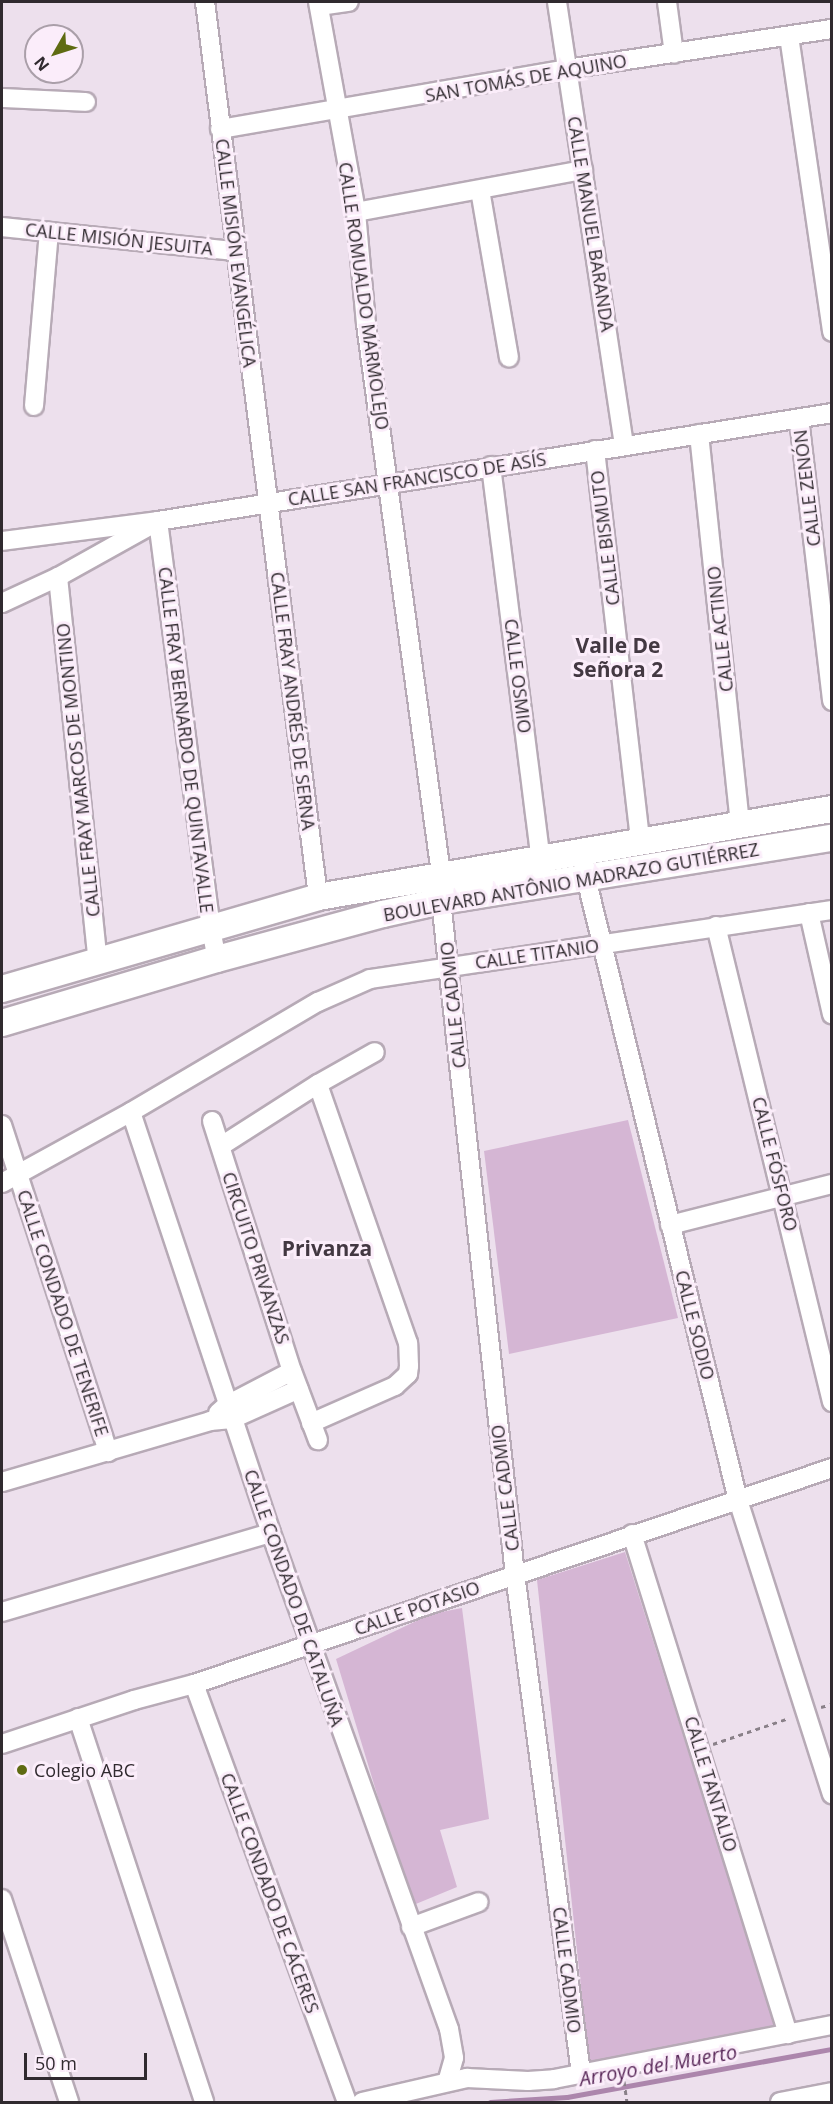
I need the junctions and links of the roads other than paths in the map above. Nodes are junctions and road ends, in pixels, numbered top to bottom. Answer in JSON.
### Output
{"nodes":[{"id":1,"x":205,"y":2,"type":"edge"},
{"id":2,"x":349,"y":2,"type":"edge"},
{"id":3,"x":557,"y":2,"type":"edge"},
{"id":4,"x":666,"y":2,"type":"edge"},
{"id":5,"x":319,"y":4,"type":"edge"},
{"id":6,"x":831,"y":29,"type":"edge"},
{"id":7,"x":789,"y":36,"type":"junction"},
{"id":8,"x":674,"y":54,"type":"junction"},
{"id":9,"x":567,"y":69,"type":"junction"},
{"id":10,"x":2,"y":98,"type":"edge"},
{"id":11,"x":86,"y":102,"type":"dead end"},
{"id":12,"x":336,"y":110,"type":"junction"},
{"id":13,"x":220,"y":129,"type":"junction"},
{"id":14,"x":583,"y":170,"type":"junction"},
{"id":15,"x":480,"y":190,"type":"junction"},
{"id":16,"x":356,"y":212,"type":"junction"},
{"id":17,"x":2,"y":227,"type":"edge"},
{"id":18,"x":49,"y":232,"type":"junction"},
{"id":19,"x":236,"y":251,"type":"junction"},
{"id":20,"x":831,"y":332,"type":"edge"},
{"id":21,"x":509,"y":358,"type":"dead end"},
{"id":22,"x":34,"y":406,"type":"dead end"},
{"id":23,"x":831,"y":414,"type":"edge"},
{"id":24,"x":799,"y":419,"type":"junction"},
{"id":25,"x":699,"y":434,"type":"junction"},
{"id":26,"x":624,"y":446,"type":"junction"},
{"id":27,"x":595,"y":450,"type":"junction"},
{"id":28,"x":491,"y":466,"type":"junction"},
{"id":29,"x":389,"y":484,"type":"junction"},
{"id":30,"x":268,"y":504,"type":"junction"},
{"id":31,"x":158,"y":521,"type":"junction"},
{"id":32,"x":2,"y":542,"type":"edge"},
{"id":33,"x":58,"y":577,"type":"junction"},
{"id":34,"x":2,"y":603,"type":"edge"},
{"id":35,"x":831,"y":701,"type":"edge"},
{"id":36,"x":831,"y":809,"type":"edge"},
{"id":37,"x":740,"y":824,"type":"junction"},
{"id":38,"x":831,"y":838,"type":"edge"},
{"id":39,"x":640,"y":840,"type":"junction"},
{"id":40,"x":582,"y":850,"type":"junction"},
{"id":41,"x":541,"y":858,"type":"junction"},
{"id":42,"x":441,"y":874,"type":"junction"},
{"id":43,"x":586,"y":878,"type":"junction"},
{"id":44,"x":544,"y":886,"type":"junction"},
{"id":45,"x":318,"y":897,"type":"junction"},
{"id":46,"x":441,"y":901,"type":"junction"},
{"id":47,"x":831,"y":910,"type":"edge"},
{"id":48,"x":809,"y":913,"type":"junction"},
{"id":49,"x":716,"y":926,"type":"junction"},
{"id":50,"x":211,"y":928,"type":"junction"},
{"id":51,"x":602,"y":945,"type":"junction"},
{"id":52,"x":217,"y":959,"type":"junction"},
{"id":53,"x":98,"y":963,"type":"junction"},
{"id":54,"x":449,"y":966,"type":"junction"},
{"id":55,"x":2,"y":989,"type":"edge"},
{"id":56,"x":831,"y":1014,"type":"edge"},
{"id":57,"x":2,"y":1023,"type":"edge"},
{"id":58,"x":375,"y":1052,"type":"dead end"},
{"id":59,"x":318,"y":1084,"type":"junction"},
{"id":60,"x":131,"y":1112,"type":"junction"},
{"id":61,"x":212,"y":1121,"type":"dead end"},
{"id":62,"x":2,"y":1125,"type":"edge"},
{"id":63,"x":221,"y":1146,"type":"junction"},
{"id":64,"x":18,"y":1174,"type":"junction"},
{"id":65,"x":2,"y":1183,"type":"edge"},
{"id":66,"x":831,"y":1184,"type":"edge"},
{"id":67,"x":783,"y":1196,"type":"junction"},
{"id":68,"x":670,"y":1225,"type":"junction"},
{"id":69,"x":292,"y":1371,"type":"junction"},
{"id":70,"x":299,"y":1389,"type":"junction"},
{"id":71,"x":831,"y":1402,"type":"edge"},
{"id":72,"x":229,"y":1412,"type":"junction"},
{"id":73,"x":311,"y":1423,"type":"junction"},
{"id":74,"x":318,"y":1440,"type":"dead end"},
{"id":75,"x":108,"y":1452,"type":"junction"},
{"id":76,"x":831,"y":1468,"type":"edge"},
{"id":77,"x":2,"y":1482,"type":"edge"},
{"id":78,"x":738,"y":1500,"type":"junction"},
{"id":79,"x":271,"y":1533,"type":"junction"},
{"id":80,"x":632,"y":1534,"type":"junction"},
{"id":81,"x":515,"y":1574,"type":"junction"},
{"id":82,"x":2,"y":1612,"type":"edge"},
{"id":83,"x":311,"y":1645,"type":"junction"},
{"id":84,"x":194,"y":1684,"type":"junction"},
{"id":85,"x":78,"y":1718,"type":"junction"},
{"id":86,"x":2,"y":1744,"type":"edge"},
{"id":87,"x":831,"y":1794,"type":"edge"},
{"id":88,"x":2,"y":1899,"type":"edge"},
{"id":89,"x":479,"y":1902,"type":"dead end"},
{"id":90,"x":411,"y":1927,"type":"junction"},
{"id":91,"x":831,"y":2025,"type":"edge"},
{"id":92,"x":788,"y":2034,"type":"junction"},
{"id":93,"x":581,"y":2073,"type":"junction"},
{"id":94,"x":447,"y":2082,"type":"junction"},
{"id":95,"x":831,"y":2092,"type":"edge"},
{"id":96,"x":808,"y":2100,"type":"edge"},
{"id":97,"x":69,"y":2103,"type":"edge"},
{"id":98,"x":204,"y":2103,"type":"edge"},
{"id":99,"x":346,"y":2103,"type":"edge"},
{"id":100,"x":362,"y":2103,"type":"edge"},
{"id":101,"x":780,"y":2103,"type":"edge"}],
"edges":[{"from":1,"to":13,"type":"street","name":"CALLE MISIÓN EVANGÉLICA"},
{"from":2,"to":5,"type":"street"},
{"from":3,"to":9,"type":"street","name":"CALLE MANUEL BARANDA"},
{"from":4,"to":8,"type":"street"},
{"from":5,"to":12,"type":"street","name":"CALLE ROMUALDO MARMOLEJO"},
{"from":6,"to":7,"type":"street","name":"SAN TOMÁS DE AQUINO"},
{"from":7,"to":8,"type":"street","name":"SAN TOMÁS DE AQUINO"},
{"from":7,"to":20,"type":"street"},
{"from":8,"to":9,"type":"street","name":"SAN TOMÁS DE AQUINO"},
{"from":9,"to":12,"type":"street","name":"SAN TOMÁS DE AQUINO"},
{"from":9,"to":14,"type":"street","name":"CALLE MANUEL BARANDA"},
{"from":10,"to":11,"type":"street"},
{"from":12,"to":13,"type":"street","name":"SAN TOMÁS DE AQUINO"},
{"from":12,"to":16,"type":"street","name":"CALLE ROMUALDO MARMOLEJO"},
{"from":13,"to":19,"type":"street","name":"CALLE MISIÓN EVANGÉLICA"},
{"from":14,"to":15,"type":"street"},
{"from":14,"to":26,"type":"street","name":"CALLE MANUEL BARANDA"},
{"from":15,"to":16,"type":"street"},
{"from":15,"to":21,"type":"street"},
{"from":16,"to":29,"type":"street","name":"CALLE ROMUALDO MARMOLEJO"},
{"from":17,"to":18,"type":"street","name":"CALLE MISIÓN JESUITA"},
{"from":18,"to":19,"type":"street","name":"CALLE MISIÓN JESUITA"},
{"from":18,"to":22,"type":"street"},
{"from":19,"to":30,"type":"street","name":"CALLE MISIÓN EVANGÉLICA"},
{"from":23,"to":24,"type":"street","name":"CALLE SAN FRANCISCO DE ASÍS"},
{"from":24,"to":25,"type":"street","name":"CALLE SAN FRANCISCO DE ASÍS"},
{"from":24,"to":35,"type":"street","name":"CALLE ZENÓN"},
{"from":25,"to":26,"type":"street","name":"CALLE SAN FRANCISCO DE ASÍS"},
{"from":25,"to":37,"type":"street","name":"CALLE ACTINIO"},
{"from":26,"to":27,"type":"street","name":"CALLE SAN FRANCISCO DE ASÍS"},
{"from":27,"to":28,"type":"street","name":"CALLE SAN FRANCISCO DE ASÍS"},
{"from":27,"to":39,"type":"street","name":"CALLE BISMUTO"},
{"from":28,"to":29,"type":"street","name":"CALLE SAN FRANCISCO DE ASÍS"},
{"from":28,"to":41,"type":"street","name":"CALLE OSMIO"},
{"from":29,"to":30,"type":"street","name":"CALLE SAN FRANCISCO DE ASÍS"},
{"from":29,"to":42,"type":"street"},
{"from":30,"to":31,"type":"street","name":"CALLE SAN FRANCISCO DE ASÍS"},
{"from":30,"to":45,"type":"street","name":"CALLE FRAY ANDRÉS DE SERNA"},
{"from":31,"to":32,"type":"street","name":"CALLE SAN FRANCISCO DE ASÍS"},
{"from":31,"to":33,"type":"street"},
{"from":31,"to":50,"type":"street","name":"CALLE FRAY BERNARDO DE QUINTAVALLE"},
{"from":33,"to":34,"type":"street"},
{"from":33,"to":53,"type":"street","name":"CALLE FRAY MARCOS DE MONTINO"},
{"from":36,"to":37,"type":"street","name":"BOULEVARD ANTÔNIO MADRAZO GUTIÉRREZ"},
{"from":37,"to":39,"type":"street","name":"BOULEVARD ANTÔNIO MADRAZO GUTIÉRREZ"},
{"from":38,"to":43,"type":"street","name":"BOULEVARD ANTÔNIO MADRAZO GUTIÉRREZ"},
{"from":39,"to":40,"type":"street","name":"BOULEVARD ANTÔNIO MADRAZO GUTIÉRREZ"},
{"from":40,"to":41,"type":"street","name":"BOULEVARD ANTÔNIO MADRAZO GUTIÉRREZ"},
{"from":40,"to":43,"type":"street","name":"CALLE SODIO"},
{"from":41,"to":42,"type":"street","name":"BOULEVARD ANTÔNIO MADRAZO GUTIÉRREZ"},
{"from":41,"to":44,"type":"street","name":"CALLE OSMIO"},
{"from":42,"to":45,"type":"street","name":"BOULEVARD ANTÔNIO MADRAZO GUTIÉRREZ"},
{"from":43,"to":44,"type":"street","name":"BOULEVARD ANTÔNIO MADRAZO GUTIÉRREZ"},
{"from":43,"to":51,"type":"street","name":"CALLE SODIO"},
{"from":44,"to":46,"type":"street","name":"BOULEVARD ANTÔNIO MADRAZO GUTIÉRREZ"},
{"from":45,"to":50,"type":"street","name":"BOULEVARD ANTÔNIO MADRAZO GUTIÉRREZ"},
{"from":46,"to":52,"type":"street","name":"BOULEVARD ANTÔNIO MADRAZO GUTIÉRREZ"},
{"from":46,"to":54,"type":"street","name":"CALLE CADMIO"},
{"from":47,"to":48,"type":"street","name":"CALLE TITANIO"},
{"from":48,"to":49,"type":"street","name":"CALLE TITANIO"},
{"from":48,"to":56,"type":"street"},
{"from":49,"to":51,"type":"street","name":"CALLE TITANIO"},
{"from":49,"to":67,"type":"street","name":"CALLE FÓSFORO"},
{"from":50,"to":52,"type":"street","name":"CALLE FRAY BERNARDO DE QUINTAVALLE"},
{"from":50,"to":53,"type":"street","name":"BOULEVARD ANTÔNIO MADRAZO GUTIÉRREZ"},
{"from":51,"to":54,"type":"street","name":"CALLE TITANIO"},
{"from":51,"to":68,"type":"street","name":"CALLE SODIO"},
{"from":52,"to":57,"type":"street","name":"BOULEVARD ANTÔNIO MADRAZO GUTIÉRREZ"},
{"from":53,"to":55,"type":"street","name":"BOULEVARD ANTÔNIO MADRAZO GUTIÉRREZ"},
{"from":54,"to":60,"type":"street","name":"CALLE TITANIO"},
{"from":54,"to":81,"type":"street","name":"CALLE CADMIO"},
{"from":58,"to":59,"type":"street"},
{"from":59,"to":63,"type":"street"},
{"from":59,"to":73,"type":"street"},
{"from":60,"to":64,"type":"street","name":"CALLE TITANIO"},
{"from":60,"to":72,"type":"street","name":"CALLE CONDADO DE CATALUÑA"},
{"from":61,"to":63,"type":"street","name":"CIRCUITO PRIVANZAS"},
{"from":62,"to":64,"type":"street","name":"CALLE CONDADO DE TENERIFE"},
{"from":63,"to":69,"type":"street","name":"CIRCUITO PRIVANZAS"},
{"from":64,"to":65,"type":"street","name":"CALLE TITANIO"},
{"from":64,"to":75,"type":"street","name":"CALLE CONDADO DE TENERIFE"},
{"from":66,"to":67,"type":"street"},
{"from":67,"to":68,"type":"street"},
{"from":67,"to":71,"type":"street","name":"CALLE FÓSFORO"},
{"from":68,"to":78,"type":"street","name":"CALLE SODIO"},
{"from":69,"to":70,"type":"street","name":"CIRCUITO PRIVANZAS"},
{"from":69,"to":72,"type":"street"},
{"from":70,"to":72,"type":"street"},
{"from":70,"to":73,"type":"street","name":"CIRCUITO PRIVANZAS"},
{"from":72,"to":75,"type":"street"},
{"from":72,"to":79,"type":"street","name":"CALLE CONDADO DE CATALUÑA"},
{"from":73,"to":74,"type":"street","name":"CIRCUITO PRIVANZAS"},
{"from":75,"to":77,"type":"street"},
{"from":76,"to":78,"type":"street","name":"CALLE POTASIO"},
{"from":78,"to":80,"type":"street","name":"CALLE POTASIO"},
{"from":78,"to":87,"type":"street","name":"CALLE SODIO"},
{"from":79,"to":82,"type":"street"},
{"from":79,"to":83,"type":"street","name":"CALLE CONDADO DE CATALUÑA"},
{"from":80,"to":81,"type":"street","name":"CALLE POTASIO"},
{"from":80,"to":92,"type":"street","name":"CALLE TANTALIO"},
{"from":81,"to":83,"type":"street","name":"CALLE POTASIO"},
{"from":81,"to":93,"type":"street","name":"CALLE CADMIO"},
{"from":83,"to":84,"type":"street","name":"CALLE POTASIO"},
{"from":83,"to":90,"type":"street","name":"CALLE CONDADO DE CATALUÑA"},
{"from":84,"to":85,"type":"street","name":"CALLE POTASIO"},
{"from":84,"to":99,"type":"street","name":"CALLE CONDADO DE CÁCERES"},
{"from":85,"to":86,"type":"street","name":"CALLE POTASIO"},
{"from":85,"to":98,"type":"street"},
{"from":88,"to":97,"type":"street"},
{"from":89,"to":90,"type":"street"},
{"from":90,"to":94,"type":"street","name":"CALLE CONDADO DE CATALUÑA"},
{"from":91,"to":92,"type":"street"},
{"from":92,"to":93,"type":"street"},
{"from":93,"to":94,"type":"street"},
{"from":94,"to":100,"type":"street"},
{"from":95,"to":96,"type":"street"},
{"from":96,"to":101,"type":"street"}]}
